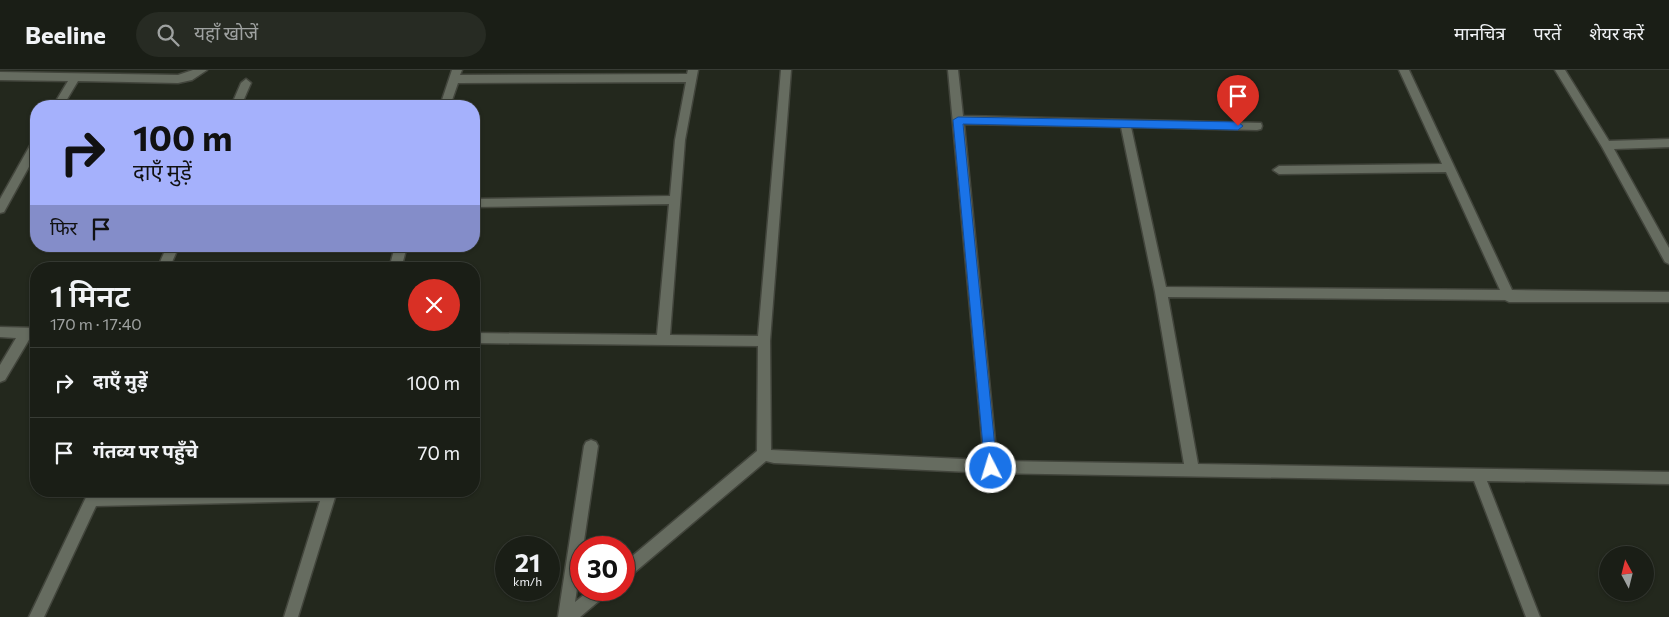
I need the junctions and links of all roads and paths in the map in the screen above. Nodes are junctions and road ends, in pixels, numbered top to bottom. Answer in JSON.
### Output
{"nodes":[{"id":1,"x":202,"y":70,"type":"edge"},
{"id":2,"x":786,"y":70,"type":"edge"},
{"id":3,"x":953,"y":70,"type":"edge"},
{"id":4,"x":1404,"y":70,"type":"edge"},
{"id":5,"x":1560,"y":70,"type":"edge"},
{"id":6,"x":693,"y":74,"type":"edge"},
{"id":7,"x":455,"y":75,"type":"edge"},
{"id":8,"x":0,"y":76,"type":"edge"},
{"id":9,"x":75,"y":77,"type":"junction"},
{"id":10,"x":246,"y":82,"type":"dead end"},
{"id":11,"x":62,"y":100,"type":"edge"},
{"id":12,"x":238,"y":100,"type":"edge"},
{"id":13,"x":446,"y":100,"type":"edge"},
{"id":14,"x":958,"y":120,"type":"junction"},
{"id":15,"x":1125,"y":124,"type":"junction"},
{"id":16,"x":1257,"y":126,"type":"dead end"},
{"id":17,"x":1669,"y":143,"type":"edge"},
{"id":18,"x":1606,"y":145,"type":"junction"},
{"id":19,"x":30,"y":156,"type":"edge"},
{"id":20,"x":1449,"y":168,"type":"junction"},
{"id":21,"x":1278,"y":170,"type":"dead end"},
{"id":22,"x":674,"y":200,"type":"junction"},
{"id":23,"x":480,"y":203,"type":"edge"},
{"id":24,"x":0,"y":209,"type":"edge"},
{"id":25,"x":1669,"y":259,"type":"edge"},
{"id":26,"x":1161,"y":292,"type":"junction"},
{"id":27,"x":1509,"y":296,"type":"junction"},
{"id":28,"x":1669,"y":297,"type":"edge"},
{"id":29,"x":0,"y":332,"type":"edge"},
{"id":30,"x":30,"y":333,"type":"edge"},
{"id":31,"x":30,"y":334,"type":"edge"},
{"id":32,"x":480,"y":338,"type":"edge"},
{"id":33,"x":663,"y":340,"type":"junction"},
{"id":34,"x":764,"y":341,"type":"junction"},
{"id":35,"x":0,"y":376,"type":"edge"},
{"id":36,"x":591,"y":446,"type":"dead end"},
{"id":37,"x":764,"y":454,"type":"junction"},
{"id":38,"x":991,"y":468,"type":"junction"},
{"id":39,"x":1192,"y":470,"type":"junction"},
{"id":40,"x":1478,"y":475,"type":"junction"},
{"id":41,"x":1669,"y":478,"type":"edge"},
{"id":42,"x":94,"y":497,"type":"edge"},
{"id":43,"x":329,"y":497,"type":"edge"},
{"id":44,"x":635,"y":563,"type":"edge"},
{"id":45,"x":587,"y":601,"type":"edge"},
{"id":46,"x":36,"y":617,"type":"edge"},
{"id":47,"x":291,"y":617,"type":"edge"},
{"id":48,"x":566,"y":617,"type":"edge"},
{"id":49,"x":1533,"y":617,"type":"edge"}],
"edges":[{"from":1,"to":9,"type":"street"},
{"from":2,"to":34,"type":"street"},
{"from":3,"to":14,"type":"street"},
{"from":4,"to":20,"type":"street"},
{"from":5,"to":18,"type":"street"},
{"from":6,"to":7,"type":"street"},
{"from":6,"to":22,"type":"street"},
{"from":7,"to":13,"type":"street"},
{"from":8,"to":9,"type":"street"},
{"from":9,"to":11,"type":"street"},
{"from":10,"to":12,"type":"street"},
{"from":14,"to":15,"type":"street"},
{"from":14,"to":38,"type":"street"},
{"from":15,"to":16,"type":"street"},
{"from":15,"to":26,"type":"street"},
{"from":17,"to":18,"type":"street"},
{"from":18,"to":25,"type":"street"},
{"from":19,"to":24,"type":"street"},
{"from":20,"to":21,"type":"street"},
{"from":20,"to":27,"type":"street"},
{"from":22,"to":23,"type":"street"},
{"from":22,"to":33,"type":"street"},
{"from":26,"to":27,"type":"street"},
{"from":26,"to":39,"type":"street"},
{"from":27,"to":28,"type":"street"},
{"from":29,"to":30,"type":"street"},
{"from":31,"to":35,"type":"street"},
{"from":32,"to":33,"type":"street"},
{"from":33,"to":34,"type":"street"},
{"from":34,"to":37,"type":"street"},
{"from":36,"to":48,"type":"street"},
{"from":37,"to":38,"type":"street"},
{"from":37,"to":44,"type":"street"},
{"from":38,"to":39,"type":"street"},
{"from":39,"to":40,"type":"street"},
{"from":40,"to":41,"type":"street"},
{"from":40,"to":49,"type":"street"},
{"from":42,"to":46,"type":"street"},
{"from":43,"to":47,"type":"street"},
{"from":45,"to":48,"type":"street"}]}
